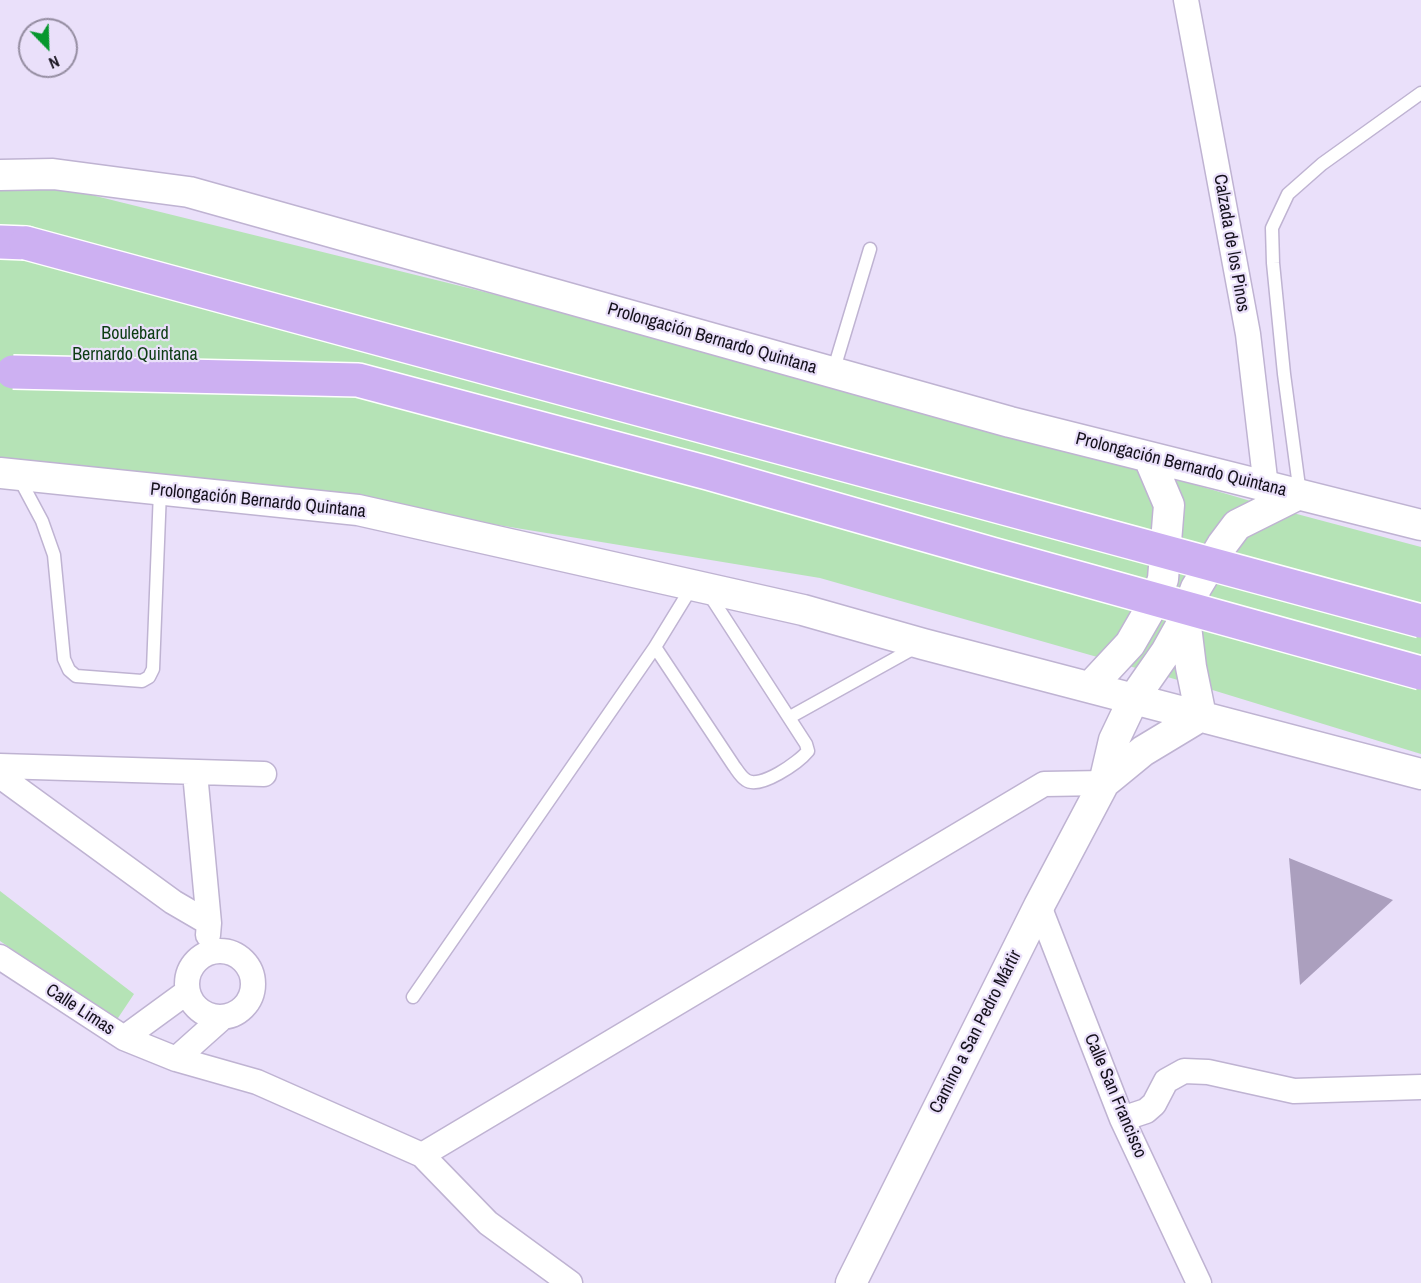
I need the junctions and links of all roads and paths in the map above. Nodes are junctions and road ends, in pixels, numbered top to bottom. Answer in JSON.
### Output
{"nodes":[{"id":1,"x":1186,"y":0,"type":"edge"},
{"id":2,"x":1421,"y":93,"type":"edge"},
{"id":3,"x":0,"y":175,"type":"edge"},
{"id":4,"x":13,"y":242,"type":"edge"},
{"id":5,"x":870,"y":249,"type":"dead end"},
{"id":6,"x":7,"y":373,"type":"edge"},
{"id":7,"x":832,"y":373,"type":"junction"},
{"id":8,"x":1149,"y":458,"type":"junction"},
{"id":9,"x":8,"y":474,"type":"edge"},
{"id":10,"x":1266,"y":487,"type":"junction"},
{"id":11,"x":160,"y":491,"type":"junction"},
{"id":12,"x":1299,"y":495,"type":"junction"},
{"id":13,"x":1421,"y":525,"type":"edge"},
{"id":14,"x":699,"y":586,"type":"junction"},
{"id":15,"x":1185,"y":618,"type":"junction"},
{"id":16,"x":1421,"y":621,"type":"edge"},
{"id":17,"x":922,"y":644,"type":"junction"},
{"id":18,"x":655,"y":646,"type":"junction"},
{"id":19,"x":1421,"y":673,"type":"edge"},
{"id":20,"x":1090,"y":687,"type":"junction"},
{"id":21,"x":1134,"y":698,"type":"junction"},
{"id":22,"x":1201,"y":716,"type":"junction"},
{"id":23,"x":790,"y":717,"type":"junction"},
{"id":24,"x":0,"y":766,"type":"edge"},
{"id":25,"x":195,"y":773,"type":"junction"},
{"id":26,"x":264,"y":774,"type":"dead end"},
{"id":27,"x":1421,"y":774,"type":"edge"},
{"id":28,"x":0,"y":776,"type":"edge"},
{"id":29,"x":1104,"y":783,"type":"junction"},
{"id":30,"x":1039,"y":906,"type":"junction"},
{"id":31,"x":209,"y":923,"type":"junction"},
{"id":32,"x":205,"y":954,"type":"junction"},
{"id":33,"x":0,"y":957,"type":"edge"},
{"id":34,"x":187,"y":992,"type":"junction"},
{"id":35,"x":413,"y":997,"type":"dead end"},
{"id":36,"x":223,"y":1017,"type":"junction"},
{"id":37,"x":124,"y":1038,"type":"junction"},
{"id":38,"x":176,"y":1059,"type":"junction"},
{"id":39,"x":1421,"y":1087,"type":"edge"},
{"id":40,"x":1122,"y":1119,"type":"junction"},
{"id":41,"x":422,"y":1155,"type":"junction"},
{"id":42,"x":570,"y":1283,"type":"edge"},
{"id":43,"x":850,"y":1283,"type":"edge"},
{"id":44,"x":1200,"y":1283,"type":"edge"}],
"edges":[{"from":1,"to":10,"type":"street","name":"Calzada de los Pinos"},
{"from":2,"to":12,"type":"lane"},
{"from":3,"to":7,"type":"street","name":"Prolongación Bernardo Quintana"},
{"from":4,"to":16,"type":"main road","bridge":true},
{"from":5,"to":7,"type":"lane"},
{"from":6,"to":19,"type":"main road","bridge":true},
{"from":7,"to":8,"type":"street","name":"Prolongación Bernardo Quintana"},
{"from":8,"to":10,"type":"street","name":"Prolongación Bernardo Quintana"},
{"from":8,"to":20,"type":"street"},
{"from":9,"to":11,"type":"street","name":"Prolongación Bernardo Quintana"},
{"from":9,"to":11,"type":"lane"},
{"from":10,"to":12,"type":"street","name":"Prolongación Bernardo Quintana"},
{"from":11,"to":14,"type":"street","name":"Prolongación Bernardo Quintana"},
{"from":12,"to":13,"type":"street","name":"Prolongación Bernardo Quintana"},
{"from":12,"to":15,"type":"street","name":"Camino a San Pedro Mártir"},
{"from":14,"to":17,"type":"street","name":"Prolongación Bernardo Quintana"},
{"from":14,"to":18,"type":"lane"},
{"from":14,"to":23,"type":"lane"},
{"from":15,"to":21,"type":"street","name":"Camino a San Pedro Mártir"},
{"from":15,"to":22,"type":"street"},
{"from":17,"to":20,"type":"street","name":"Prolongación Bernardo Quintana"},
{"from":17,"to":23,"type":"lane"},
{"from":18,"to":23,"type":"lane"},
{"from":18,"to":35,"type":"lane"},
{"from":20,"to":21,"type":"street","name":"Prolongación Bernardo Quintana"},
{"from":21,"to":22,"type":"street","name":"Prolongación Bernardo Quintana"},
{"from":21,"to":29,"type":"street","name":"Camino a San Pedro Mártir"},
{"from":22,"to":27,"type":"street","name":"Prolongación Bernardo Quintana"},
{"from":22,"to":29,"type":"street","name":"Camino a San Pedro Mártir"},
{"from":24,"to":25,"type":"street"},
{"from":25,"to":26,"type":"street"},
{"from":25,"to":31,"type":"street"},
{"from":28,"to":31,"type":"street"},
{"from":29,"to":30,"type":"street","name":"Camino a San Pedro Mártir"},
{"from":29,"to":41,"type":"street"},
{"from":30,"to":40,"type":"street","name":"Calle San Francisco"},
{"from":30,"to":43,"type":"street","name":"Camino a San Pedro Mártir"},
{"from":31,"to":32,"type":"street"},
{"from":32,"to":34,"type":"street"},
{"from":32,"to":36,"type":"street"},
{"from":33,"to":37,"type":"street","name":"Calle Limas"},
{"from":34,"to":36,"type":"street"},
{"from":34,"to":37,"type":"street","name":"Calle Limas"},
{"from":36,"to":38,"type":"street"},
{"from":37,"to":38,"type":"street"},
{"from":38,"to":41,"type":"street"},
{"from":39,"to":40,"type":"street"},
{"from":40,"to":44,"type":"street","name":"Calle San Francisco"},
{"from":41,"to":42,"type":"street"}]}
